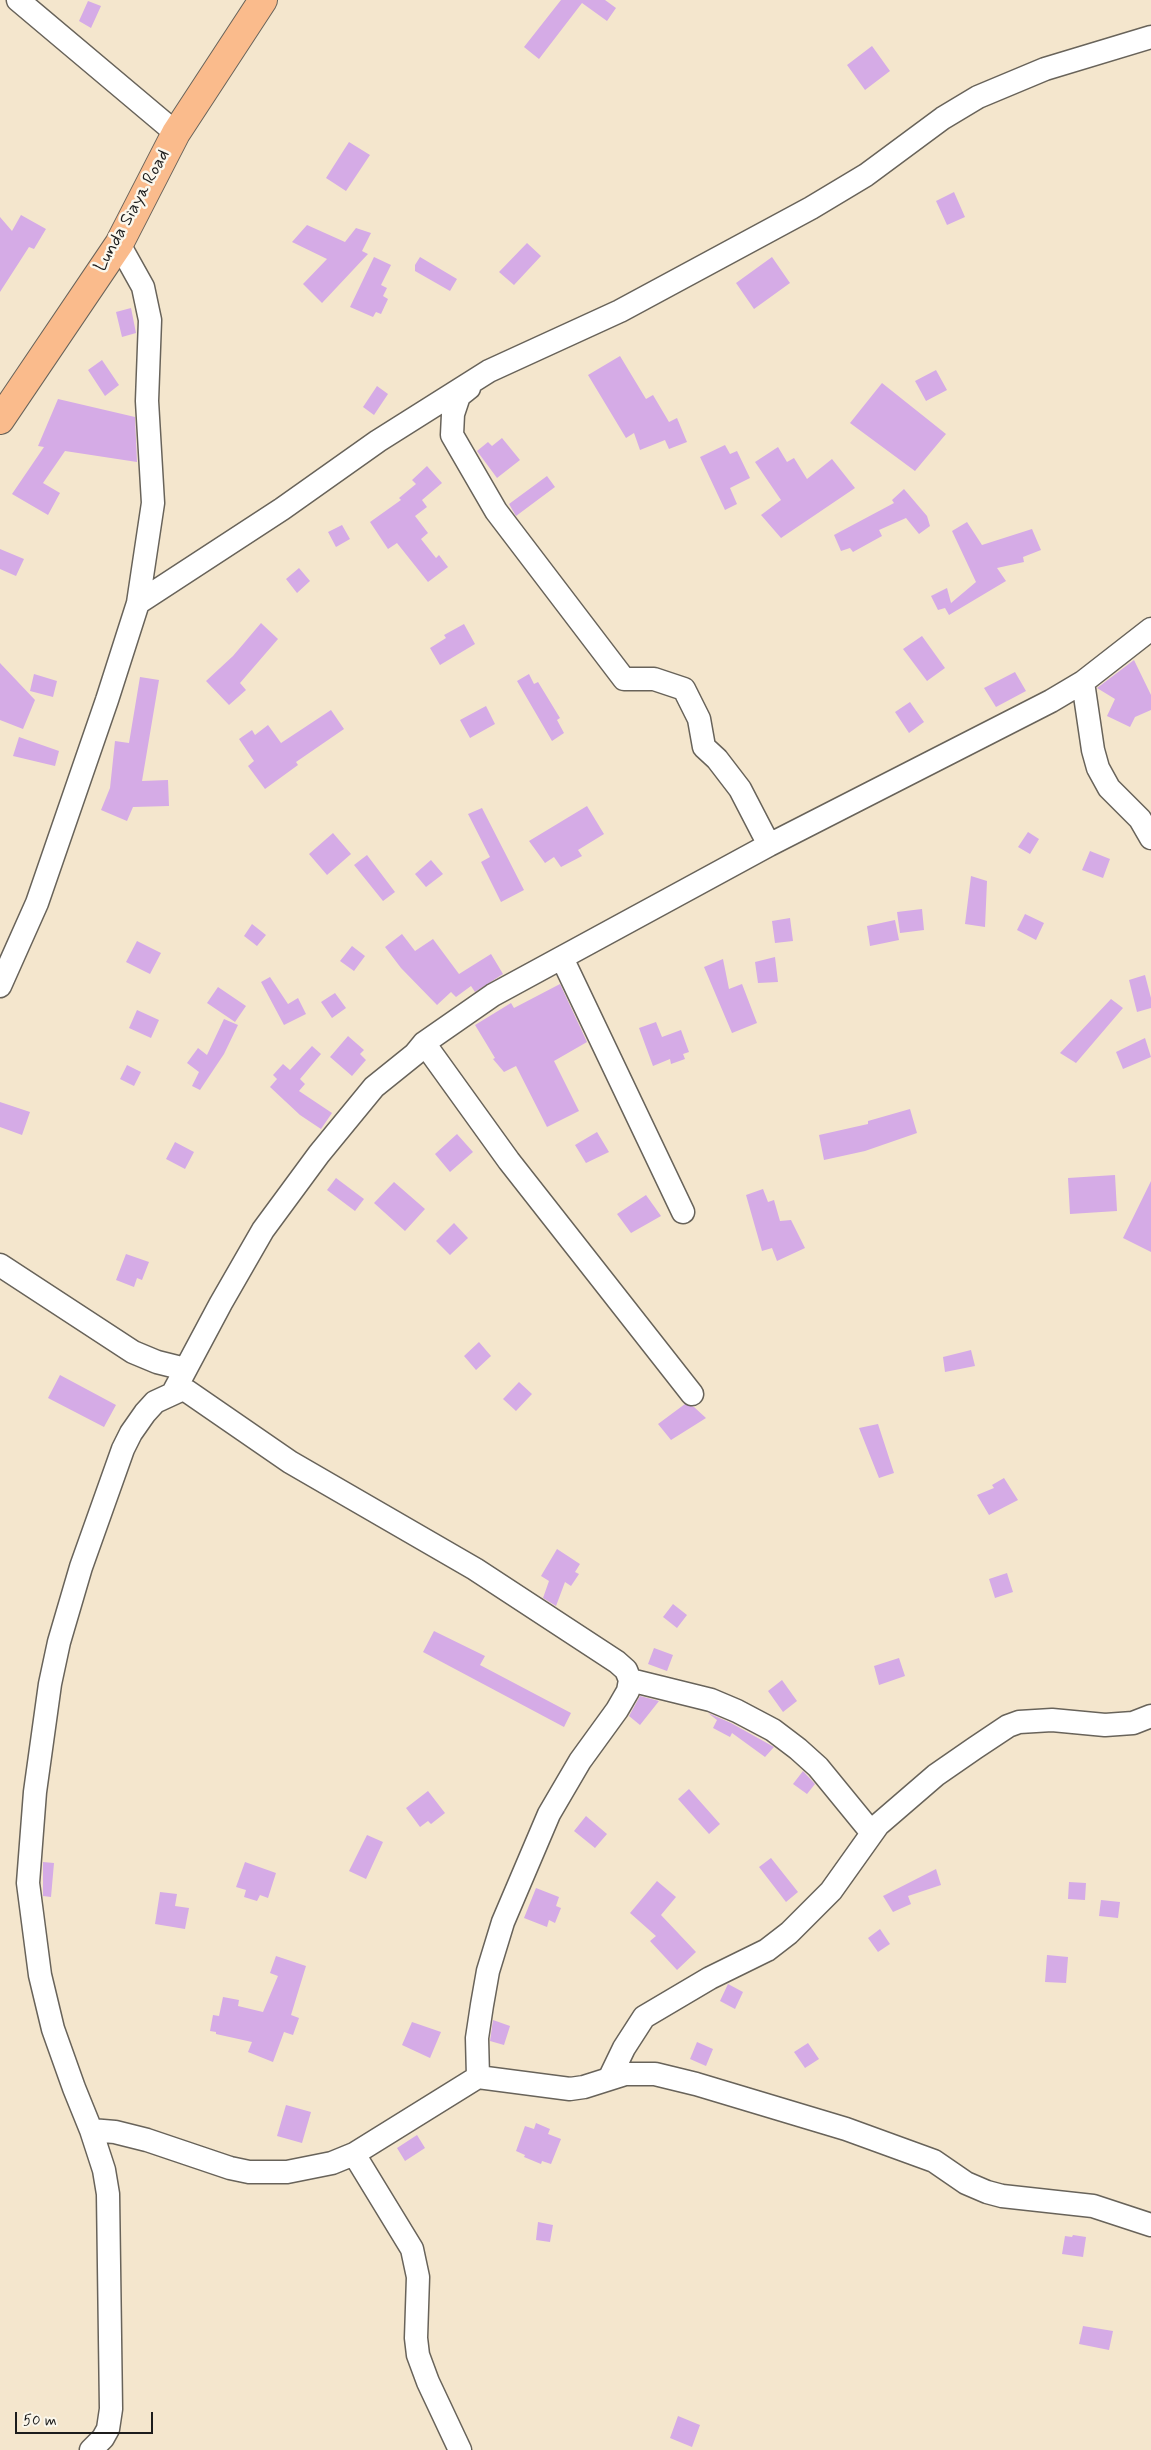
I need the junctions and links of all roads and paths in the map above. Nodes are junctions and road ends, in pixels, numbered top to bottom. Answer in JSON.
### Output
{"nodes":[{"id":1,"x":18,"y":0,"type":"edge"},
{"id":2,"x":263,"y":0,"type":"edge"},
{"id":3,"x":1151,"y":37,"type":"edge"},
{"id":4,"x":176,"y":133,"type":"junction"},
{"id":5,"x":120,"y":244,"type":"junction"},
{"id":6,"x":489,"y":372,"type":"junction"},
{"id":7,"x":0,"y":420,"type":"edge"},
{"id":8,"x":138,"y":603,"type":"junction"},
{"id":9,"x":1151,"y":629,"type":"edge"},
{"id":10,"x":1083,"y":682,"type":"junction"},
{"id":11,"x":1151,"y":838,"type":"edge"},
{"id":12,"x":769,"y":845,"type":"junction"},
{"id":13,"x":562,"y":958,"type":"junction"},
{"id":14,"x":0,"y":986,"type":"edge"},
{"id":15,"x":424,"y":1043,"type":"junction"},
{"id":16,"x":683,"y":1212,"type":"dead end"},
{"id":17,"x":0,"y":1265,"type":"edge"},
{"id":18,"x":185,"y":1369,"type":"junction"},
{"id":19,"x":173,"y":1393,"type":"junction"},
{"id":20,"x":692,"y":1394,"type":"dead end"},
{"id":21,"x":630,"y":1680,"type":"junction"},
{"id":22,"x":1151,"y":1716,"type":"edge"},
{"id":23,"x":872,"y":1832,"type":"junction"},
{"id":24,"x":478,"y":2077,"type":"junction"},
{"id":25,"x":610,"y":2078,"type":"junction"},
{"id":26,"x":91,"y":2130,"type":"junction"},
{"id":27,"x":354,"y":2154,"type":"junction"},
{"id":28,"x":1151,"y":2225,"type":"edge"},
{"id":29,"x":91,"y":2450,"type":"edge"},
{"id":30,"x":460,"y":2450,"type":"edge"}],
"edges":[{"from":1,"to":4,"type":"street"},
{"from":2,"to":4,"type":"main road","name":"Lunda Siaya Road"},
{"from":3,"to":6,"type":"street"},
{"from":4,"to":5,"type":"main road","name":"Lunda Siaya Road"},
{"from":5,"to":7,"type":"main road","name":"Lunda Siaya Road"},
{"from":5,"to":8,"type":"street"},
{"from":6,"to":8,"type":"street"},
{"from":6,"to":12,"type":"street"},
{"from":8,"to":14,"type":"street"},
{"from":9,"to":10,"type":"street"},
{"from":10,"to":11,"type":"street"},
{"from":10,"to":12,"type":"street"},
{"from":12,"to":13,"type":"street"},
{"from":13,"to":15,"type":"street"},
{"from":13,"to":16,"type":"street"},
{"from":15,"to":18,"type":"street"},
{"from":15,"to":20,"type":"street"},
{"from":17,"to":18,"type":"street"},
{"from":18,"to":19,"type":"street"},
{"from":19,"to":21,"type":"street"},
{"from":19,"to":26,"type":"street"},
{"from":21,"to":23,"type":"street"},
{"from":21,"to":24,"type":"street"},
{"from":22,"to":23,"type":"street"},
{"from":23,"to":25,"type":"street"},
{"from":24,"to":25,"type":"street"},
{"from":24,"to":27,"type":"street"},
{"from":25,"to":28,"type":"street"},
{"from":26,"to":27,"type":"street"},
{"from":26,"to":29,"type":"street"},
{"from":27,"to":30,"type":"street"}]}
